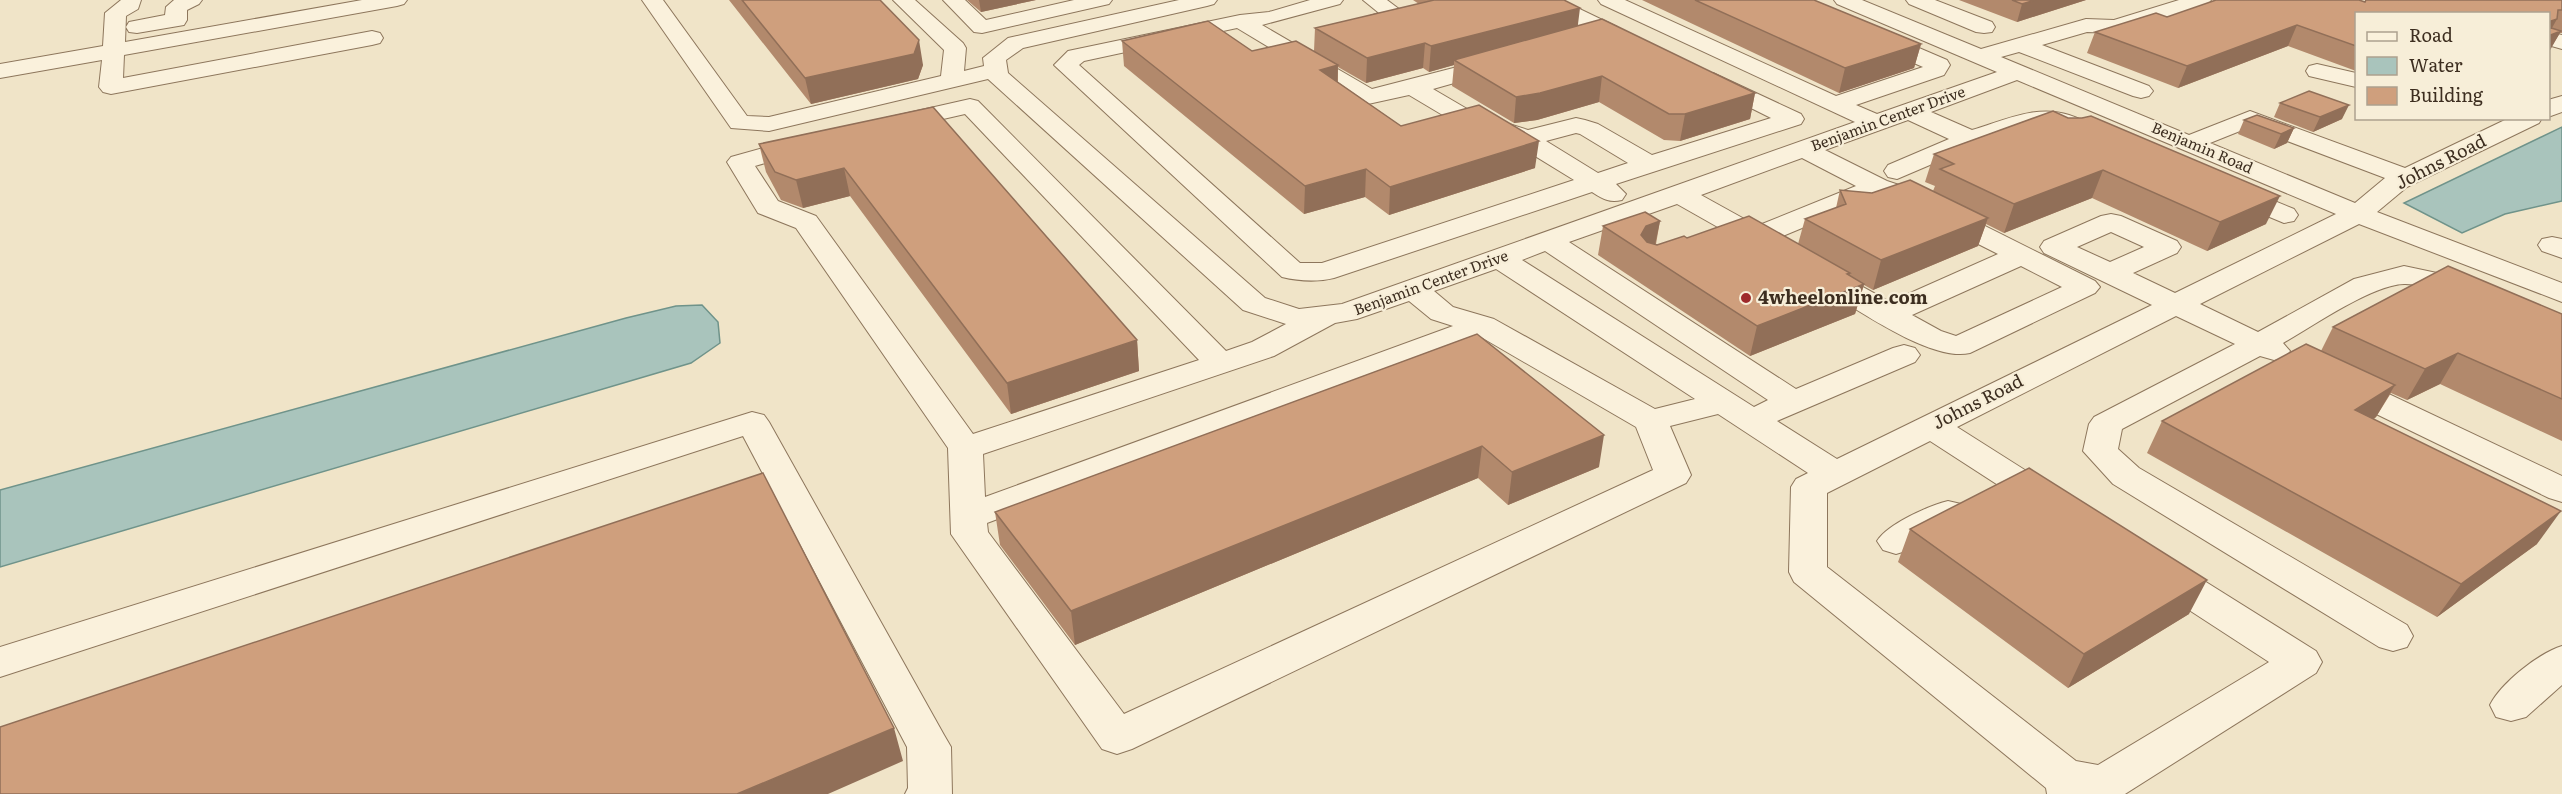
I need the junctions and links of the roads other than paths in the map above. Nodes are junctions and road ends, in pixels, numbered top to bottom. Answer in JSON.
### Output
{"nodes":[{"id":1,"x":131,"y":0,"type":"edge"},
{"id":2,"x":192,"y":0,"type":"edge"},
{"id":3,"x":292,"y":0,"type":"edge"},
{"id":4,"x":397,"y":0,"type":"edge"},
{"id":5,"x":652,"y":0,"type":"edge"},
{"id":6,"x":903,"y":0,"type":"edge"},
{"id":7,"x":953,"y":0,"type":"edge"},
{"id":8,"x":1102,"y":0,"type":"edge"},
{"id":9,"x":1207,"y":0,"type":"edge"},
{"id":10,"x":1333,"y":0,"type":"edge"},
{"id":11,"x":1372,"y":0,"type":"edge"},
{"id":12,"x":1545,"y":0,"type":"edge"},
{"id":13,"x":1608,"y":0,"type":"edge"},
{"id":14,"x":1844,"y":0,"type":"edge"},
{"id":15,"x":1916,"y":0,"type":"edge"},
{"id":16,"x":2200,"y":0,"type":"edge"},
{"id":17,"x":176,"y":20,"type":"junction"},
{"id":18,"x":1240,"y":21,"type":"junction"},
{"id":19,"x":982,"y":27,"type":"junction"},
{"id":20,"x":1984,"y":27,"type":"dead end"},
{"id":21,"x":1852,"y":28,"type":"edge"},
{"id":22,"x":368,"y":29,"type":"dead end"},
{"id":23,"x":1338,"y":32,"type":"edge"},
{"id":24,"x":1609,"y":32,"type":"junction"},
{"id":25,"x":1316,"y":38,"type":"edge"},
{"id":26,"x":1629,"y":41,"type":"edge"},
{"id":27,"x":1574,"y":42,"type":"edge"},
{"id":28,"x":1016,"y":43,"type":"junction"},
{"id":29,"x":2020,"y":44,"type":"junction"},
{"id":30,"x":1283,"y":46,"type":"junction"},
{"id":31,"x":114,"y":50,"type":"junction"},
{"id":32,"x":1980,"y":56,"type":"junction"},
{"id":33,"x":1517,"y":58,"type":"edge"},
{"id":34,"x":0,"y":70,"type":"edge"},
{"id":35,"x":996,"y":70,"type":"junction"},
{"id":36,"x":1691,"y":70,"type":"edge"},
{"id":37,"x":2317,"y":71,"type":"dead end"},
{"id":38,"x":2019,"y":72,"type":"junction"},
{"id":39,"x":952,"y":80,"type":"junction"},
{"id":40,"x":2355,"y":80,"type":"edge"},
{"id":41,"x":1413,"y":87,"type":"junction"},
{"id":42,"x":2141,"y":91,"type":"dead end"},
{"id":43,"x":0,"y":92,"type":"edge"},
{"id":44,"x":1834,"y":104,"type":"junction"},
{"id":45,"x":1909,"y":111,"type":"junction"},
{"id":46,"x":2498,"y":120,"type":"edge"},
{"id":47,"x":1876,"y":123,"type":"junction"},
{"id":48,"x":2520,"y":123,"type":"edge"},
{"id":49,"x":866,"y":130,"type":"edge"},
{"id":50,"x":2098,"y":134,"type":"edge"},
{"id":51,"x":831,"y":138,"type":"edge"},
{"id":52,"x":1525,"y":139,"type":"junction"},
{"id":53,"x":1970,"y":139,"type":"junction"},
{"id":54,"x":2190,"y":143,"type":"junction"},
{"id":55,"x":1803,"y":149,"type":"junction"},
{"id":56,"x":1650,"y":165,"type":"junction"},
{"id":57,"x":2406,"y":177,"type":"junction"},
{"id":58,"x":1888,"y":179,"type":"junction"},
{"id":59,"x":1595,"y":182,"type":"junction"},
{"id":60,"x":2208,"y":182,"type":"edge"},
{"id":61,"x":1679,"y":194,"type":"junction"},
{"id":62,"x":1637,"y":209,"type":"junction"},
{"id":63,"x":2358,"y":214,"type":"junction"},
{"id":64,"x":2284,"y":215,"type":"dead end"},
{"id":65,"x":1755,"y":237,"type":"junction"},
{"id":66,"x":1548,"y":241,"type":"junction"},
{"id":67,"x":2054,"y":247,"type":"junction"},
{"id":68,"x":2021,"y":255,"type":"junction"},
{"id":69,"x":1500,"y":258,"type":"junction"},
{"id":70,"x":1640,"y":268,"type":"edge"},
{"id":71,"x":2110,"y":273,"type":"junction"},
{"id":72,"x":1608,"y":280,"type":"junction"},
{"id":73,"x":1413,"y":289,"type":"junction"},
{"id":74,"x":2562,"y":293,"type":"edge"},
{"id":75,"x":2487,"y":299,"type":"edge"},
{"id":76,"x":2175,"y":304,"type":"junction"},
{"id":77,"x":1889,"y":314,"type":"junction"},
{"id":78,"x":1328,"y":315,"type":"junction"},
{"id":79,"x":1483,"y":326,"type":"junction"},
{"id":80,"x":2259,"y":344,"type":"junction"},
{"id":81,"x":1904,"y":355,"type":"dead end"},
{"id":82,"x":1220,"y":363,"type":"junction"},
{"id":83,"x":1793,"y":402,"type":"junction"},
{"id":84,"x":1737,"y":411,"type":"junction"},
{"id":85,"x":1651,"y":421,"type":"junction"},
{"id":86,"x":1931,"y":426,"type":"junction"},
{"id":87,"x":965,"y":448,"type":"junction"},
{"id":88,"x":1835,"y":474,"type":"junction"},
{"id":89,"x":2562,"y":490,"type":"edge"},
{"id":90,"x":1990,"y":491,"type":"junction"},
{"id":91,"x":2073,"y":516,"type":"edge"},
{"id":92,"x":968,"y":517,"type":"junction"},
{"id":93,"x":1896,"y":541,"type":"dead end"},
{"id":94,"x":2132,"y":555,"type":"edge"},
{"id":95,"x":2392,"y":636,"type":"dead end"},
{"id":96,"x":2562,"y":661,"type":"edge"},
{"id":97,"x":0,"y":662,"type":"edge"},
{"id":98,"x":2511,"y":705,"type":"dead end"},
{"id":99,"x":2068,"y":786,"type":"edge"},
{"id":100,"x":928,"y":794,"type":"edge"}],
"edges":[{"from":1,"to":31,"type":"street"},
{"from":2,"to":17,"type":"street"},
{"from":3,"to":17,"type":"street"},
{"from":4,"to":31,"type":"street"},
{"from":5,"to":39,"type":"street"},
{"from":6,"to":39,"type":"street"},
{"from":7,"to":19,"type":"street"},
{"from":8,"to":19,"type":"street"},
{"from":9,"to":28,"type":"street"},
{"from":10,"to":18,"type":"street"},
{"from":11,"to":23,"type":"street"},
{"from":12,"to":24,"type":"street"},
{"from":13,"to":44,"type":"street"},
{"from":14,"to":32,"type":"street","name":"Benjamin Road"},
{"from":15,"to":20,"type":"street"},
{"from":16,"to":29,"type":"street"},
{"from":17,"to":31,"type":"street"},
{"from":18,"to":30,"type":"street"},
{"from":18,"to":59,"type":"street"},
{"from":19,"to":28,"type":"street"},
{"from":21,"to":44,"type":"street"},
{"from":22,"to":31,"type":"street"},
{"from":24,"to":26,"type":"street"},
{"from":24,"to":27,"type":"street"},
{"from":25,"to":30,"type":"street"},
{"from":28,"to":35,"type":"street"},
{"from":29,"to":32,"type":"street"},
{"from":29,"to":42,"type":"street"},
{"from":30,"to":41,"type":"street"},
{"from":31,"to":34,"type":"street"},
{"from":31,"to":43,"type":"street"},
{"from":32,"to":38,"type":"street","name":"Benjamin Road"},
{"from":33,"to":41,"type":"street"},
{"from":35,"to":39,"type":"street"},
{"from":35,"to":78,"type":"street","name":"Benjamin Center Drive"},
{"from":36,"to":56,"type":"street"},
{"from":37,"to":40,"type":"street"},
{"from":38,"to":45,"type":"street","name":"Benjamin Center Drive"},
{"from":38,"to":54,"type":"street","name":"Benjamin Road"},
{"from":41,"to":52,"type":"street"},
{"from":44,"to":47,"type":"street"},
{"from":45,"to":47,"type":"street","name":"Benjamin Center Drive"},
{"from":45,"to":53,"type":"street"},
{"from":46,"to":48,"type":"street"},
{"from":47,"to":55,"type":"street","name":"Benjamin Center Drive"},
{"from":48,"to":57,"type":"street","name":"Johns Road"},
{"from":49,"to":82,"type":"street"},
{"from":50,"to":53,"type":"street"},
{"from":51,"to":87,"type":"street"},
{"from":52,"to":56,"type":"street"},
{"from":52,"to":59,"type":"street"},
{"from":53,"to":58,"type":"street"},
{"from":54,"to":57,"type":"street"},
{"from":54,"to":63,"type":"street","name":"Benjamin Road"},
{"from":55,"to":58,"type":"street"},
{"from":55,"to":61,"type":"street","name":"Benjamin Center Drive"},
{"from":56,"to":59,"type":"street"},
{"from":57,"to":63,"type":"street","name":"Johns Road"},
{"from":58,"to":65,"type":"street"},
{"from":58,"to":67,"type":"street"},
{"from":58,"to":68,"type":"street"},
{"from":59,"to":62,"type":"street"},
{"from":60,"to":64,"type":"street"},
{"from":61,"to":62,"type":"street","name":"Benjamin Center Drive"},
{"from":61,"to":65,"type":"street"},
{"from":62,"to":66,"type":"street","name":"Benjamin Center Drive"},
{"from":63,"to":74,"type":"street","name":"Benjamin Road"},
{"from":63,"to":76,"type":"street","name":"Johns Road"},
{"from":65,"to":77,"type":"street"},
{"from":66,"to":69,"type":"street","name":"Benjamin Center Drive"},
{"from":66,"to":72,"type":"street"},
{"from":67,"to":71,"type":"street"},
{"from":67,"to":71,"type":"street"},
{"from":68,"to":77,"type":"street"},
{"from":68,"to":77,"type":"street"},
{"from":69,"to":73,"type":"street","name":"Benjamin Center Drive"},
{"from":69,"to":84,"type":"street"},
{"from":70,"to":72,"type":"street"},
{"from":71,"to":76,"type":"street"},
{"from":72,"to":83,"type":"street"},
{"from":73,"to":78,"type":"street","name":"Benjamin Center Drive"},
{"from":73,"to":79,"type":"street"},
{"from":75,"to":80,"type":"street"},
{"from":76,"to":80,"type":"street"},
{"from":76,"to":86,"type":"street","name":"Johns Road"},
{"from":78,"to":82,"type":"street"},
{"from":79,"to":85,"type":"street"},
{"from":79,"to":92,"type":"street"},
{"from":80,"to":89,"type":"street"},
{"from":80,"to":95,"type":"street"},
{"from":81,"to":83,"type":"street"},
{"from":82,"to":87,"type":"street"},
{"from":83,"to":84,"type":"street"},
{"from":84,"to":85,"type":"street"},
{"from":84,"to":88,"type":"street"},
{"from":85,"to":92,"type":"street"},
{"from":86,"to":88,"type":"street","name":"Johns Road"},
{"from":86,"to":90,"type":"street"},
{"from":87,"to":92,"type":"street"},
{"from":88,"to":99,"type":"street","name":"Johns Road"},
{"from":90,"to":91,"type":"street"},
{"from":90,"to":93,"type":"street"},
{"from":94,"to":99,"type":"street"},
{"from":96,"to":98,"type":"street"},
{"from":97,"to":100,"type":"street"}]}
